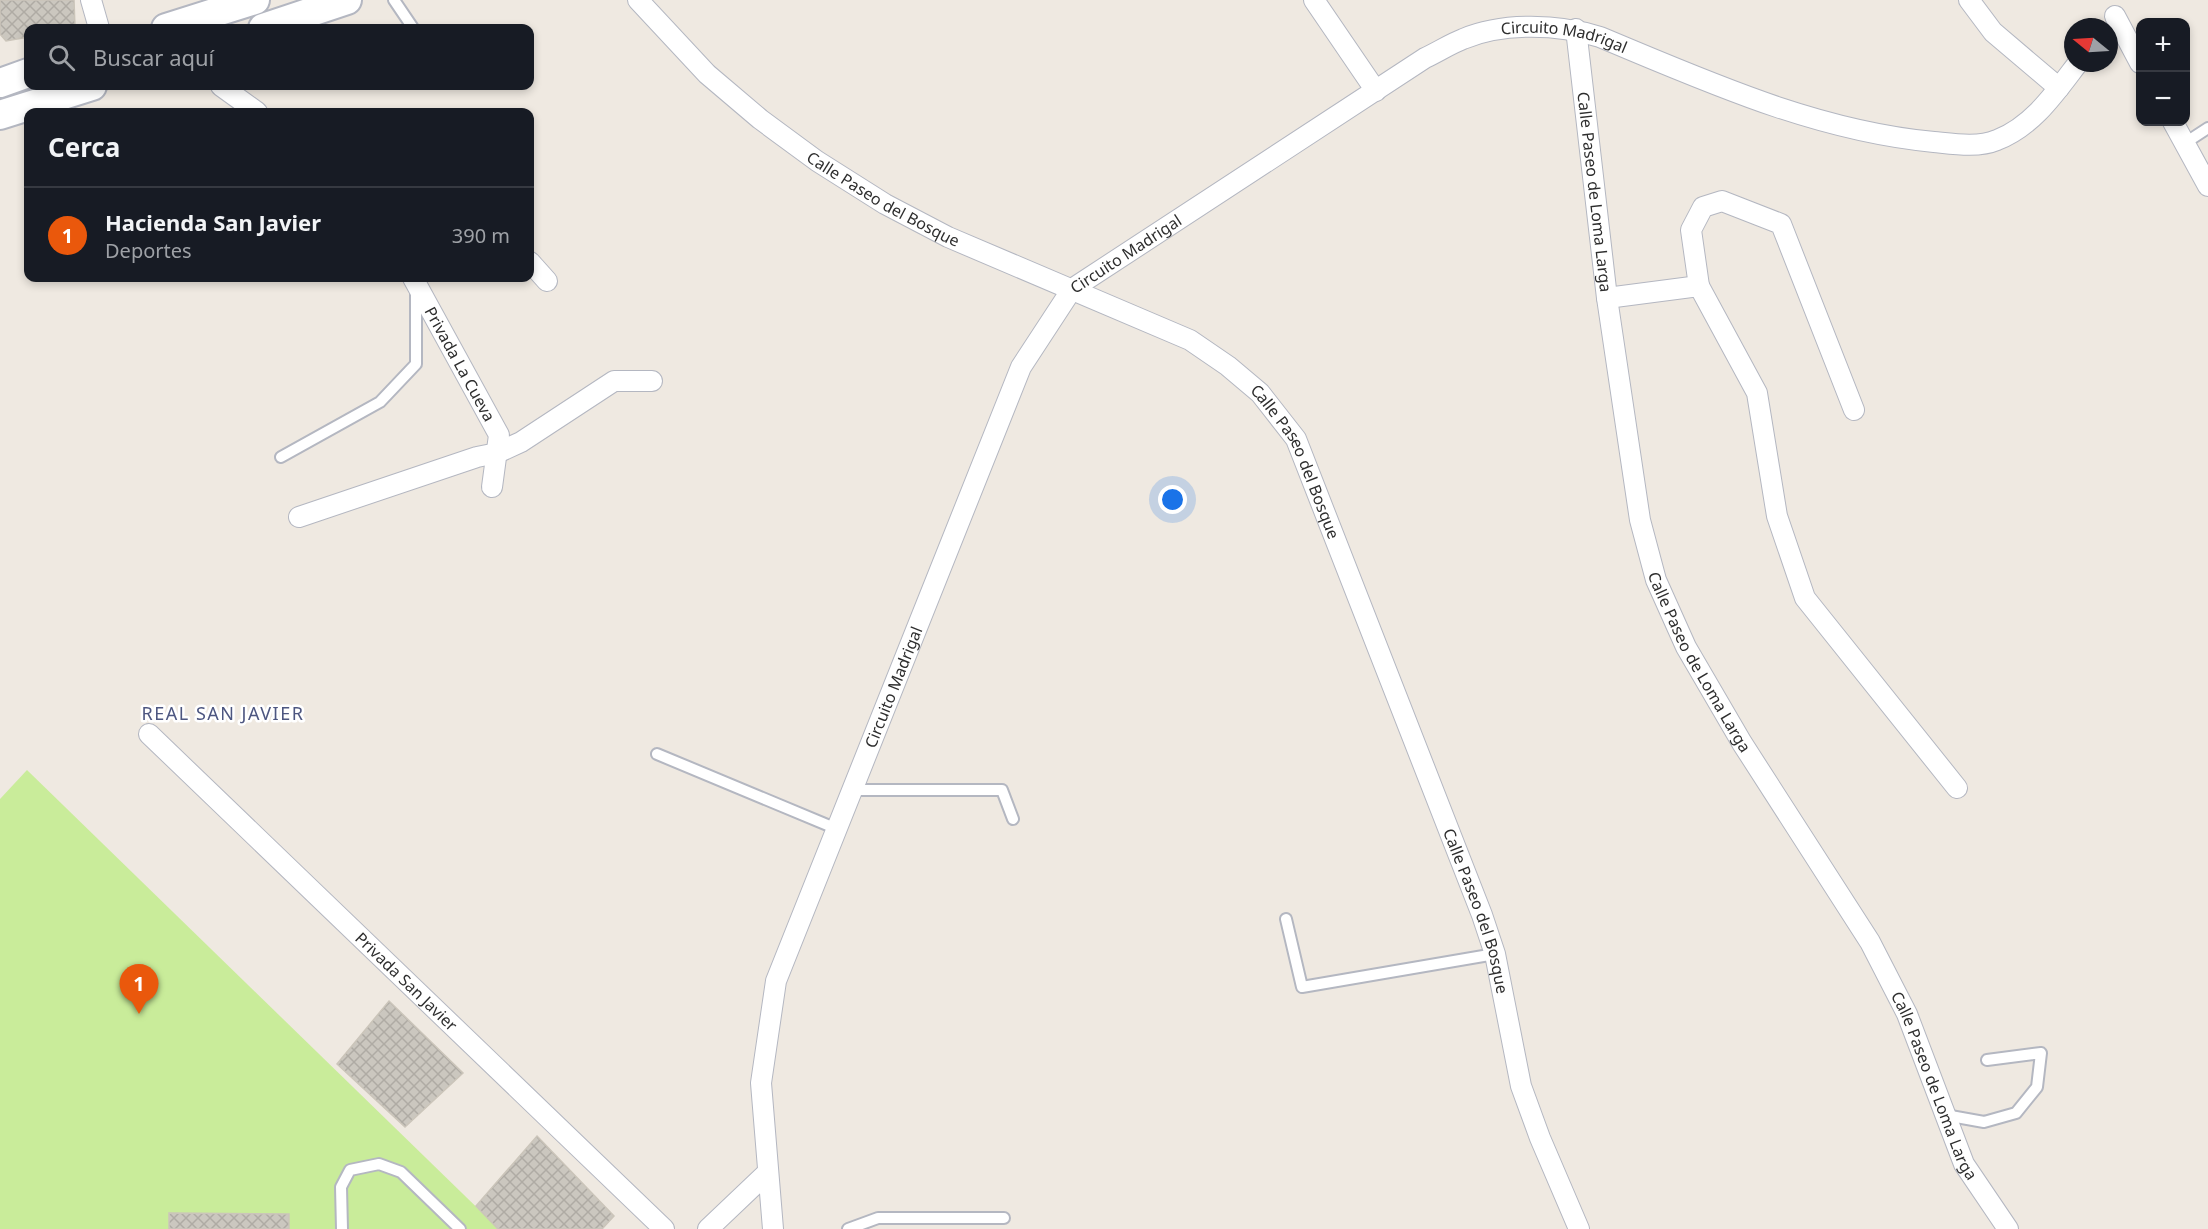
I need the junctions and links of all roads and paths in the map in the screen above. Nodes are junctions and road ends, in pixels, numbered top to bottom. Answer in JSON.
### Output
{"nodes":[{"id":1,"x":91,"y":0,"type":"edge"},
{"id":2,"x":255,"y":0,"type":"edge"},
{"id":3,"x":347,"y":0,"type":"edge"},
{"id":4,"x":394,"y":0,"type":"edge"},
{"id":5,"x":638,"y":0,"type":"edge"},
{"id":6,"x":1314,"y":0,"type":"edge"},
{"id":7,"x":1969,"y":0,"type":"edge"},
{"id":8,"x":2114,"y":14,"type":"edge"},
{"id":9,"x":98,"y":24,"type":"edge"},
{"id":10,"x":179,"y":24,"type":"edge"},
{"id":11,"x":275,"y":24,"type":"edge"},
{"id":12,"x":410,"y":24,"type":"edge"},
{"id":13,"x":1576,"y":29,"type":"junction"},
{"id":14,"x":2136,"y":55,"type":"edge"},
{"id":15,"x":2071,"y":72,"type":"edge"},
{"id":16,"x":2059,"y":88,"type":"junction"},
{"id":17,"x":79,"y":90,"type":"edge"},
{"id":18,"x":227,"y":90,"type":"edge"},
{"id":19,"x":1376,"y":91,"type":"junction"},
{"id":20,"x":251,"y":108,"type":"edge"},
{"id":21,"x":0,"y":115,"type":"edge"},
{"id":22,"x":2175,"y":126,"type":"edge"},
{"id":23,"x":2208,"y":128,"type":"edge"},
{"id":24,"x":2185,"y":143,"type":"junction"},
{"id":25,"x":2208,"y":186,"type":"edge"},
{"id":26,"x":534,"y":266,"type":"edge"},
{"id":27,"x":547,"y":281,"type":"dead end"},
{"id":28,"x":415,"y":282,"type":"edge"},
{"id":29,"x":416,"y":282,"type":"edge"},
{"id":30,"x":1699,"y":286,"type":"junction"},
{"id":31,"x":1072,"y":289,"type":"junction"},
{"id":32,"x":1607,"y":298,"type":"junction"},
{"id":33,"x":652,"y":381,"type":"dead end"},
{"id":34,"x":1854,"y":410,"type":"dead end"},
{"id":35,"x":497,"y":453,"type":"junction"},
{"id":36,"x":281,"y":457,"type":"dead end"},
{"id":37,"x":492,"y":487,"type":"dead end"},
{"id":38,"x":299,"y":517,"type":"dead end"},
{"id":39,"x":149,"y":734,"type":"dead end"},
{"id":40,"x":657,"y":754,"type":"dead end"},
{"id":41,"x":1957,"y":789,"type":"dead end"},
{"id":42,"x":853,"y":790,"type":"junction"},
{"id":43,"x":1013,"y":819,"type":"dead end"},
{"id":44,"x":837,"y":829,"type":"junction"},
{"id":45,"x":1286,"y":919,"type":"dead end"},
{"id":46,"x":1495,"y":954,"type":"junction"},
{"id":47,"x":1987,"y":1060,"type":"dead end"},
{"id":48,"x":1946,"y":1115,"type":"junction"},
{"id":49,"x":768,"y":1172,"type":"junction"},
{"id":50,"x":1004,"y":1218,"type":"dead end"},
{"id":51,"x":1575,"y":1220,"type":"edge"},
{"id":52,"x":342,"y":1229,"type":"edge"},
{"id":53,"x":460,"y":1229,"type":"edge"},
{"id":54,"x":664,"y":1229,"type":"edge"},
{"id":55,"x":708,"y":1229,"type":"edge"},
{"id":56,"x":773,"y":1229,"type":"edge"},
{"id":57,"x":848,"y":1229,"type":"edge"},
{"id":58,"x":1562,"y":1229,"type":"edge"},
{"id":59,"x":2008,"y":1229,"type":"edge"}],
"edges":[{"from":1,"to":9,"type":"street"},
{"from":2,"to":10,"type":"main road"},
{"from":3,"to":11,"type":"main road"},
{"from":4,"to":12,"type":"lane"},
{"from":5,"to":31,"type":"street","name":"Calle Paseo del Bosque"},
{"from":6,"to":19,"type":"street"},
{"from":7,"to":16,"type":"street"},
{"from":8,"to":14,"type":"street"},
{"from":13,"to":16,"type":"street","name":"Circuito Madrigal"},
{"from":13,"to":19,"type":"street","name":"Circuito Madrigal"},
{"from":13,"to":32,"type":"street","name":"Calle Paseo de Loma Larga"},
{"from":15,"to":16,"type":"street","name":"Circuito Madrigal"},
{"from":17,"to":21,"type":"main road"},
{"from":18,"to":20,"type":"street"},
{"from":19,"to":31,"type":"street","name":"Circuito Madrigal"},
{"from":22,"to":24,"type":"street"},
{"from":23,"to":24,"type":"lane"},
{"from":24,"to":25,"type":"street"},
{"from":26,"to":27,"type":"street"},
{"from":28,"to":36,"type":"lane"},
{"from":29,"to":35,"type":"street","name":"Privada La Cueva"},
{"from":30,"to":32,"type":"street"},
{"from":30,"to":34,"type":"street"},
{"from":30,"to":41,"type":"street"},
{"from":31,"to":42,"type":"street","name":"Circuito Madrigal"},
{"from":31,"to":46,"type":"street","name":"Calle Paseo del Bosque"},
{"from":32,"to":48,"type":"street","name":"Calle Paseo de Loma Larga"},
{"from":33,"to":35,"type":"street"},
{"from":35,"to":37,"type":"street","name":"Privada La Cueva"},
{"from":35,"to":38,"type":"street"},
{"from":39,"to":54,"type":"street","name":"Privada San Javier"},
{"from":40,"to":44,"type":"lane"},
{"from":42,"to":43,"type":"lane"},
{"from":42,"to":44,"type":"street","name":"Circuito Madrigal"},
{"from":44,"to":49,"type":"street","name":"Circuito Madrigal"},
{"from":45,"to":46,"type":"lane"},
{"from":46,"to":51,"type":"street","name":"Calle Paseo del Bosque"},
{"from":47,"to":48,"type":"lane"},
{"from":48,"to":59,"type":"street","name":"Calle Paseo de Loma Larga"},
{"from":49,"to":55,"type":"street"},
{"from":49,"to":56,"type":"street","name":"Circuito Madrigal"},
{"from":50,"to":57,"type":"lane"},
{"from":51,"to":58,"type":"street"},
{"from":52,"to":53,"type":"lane"}]}
